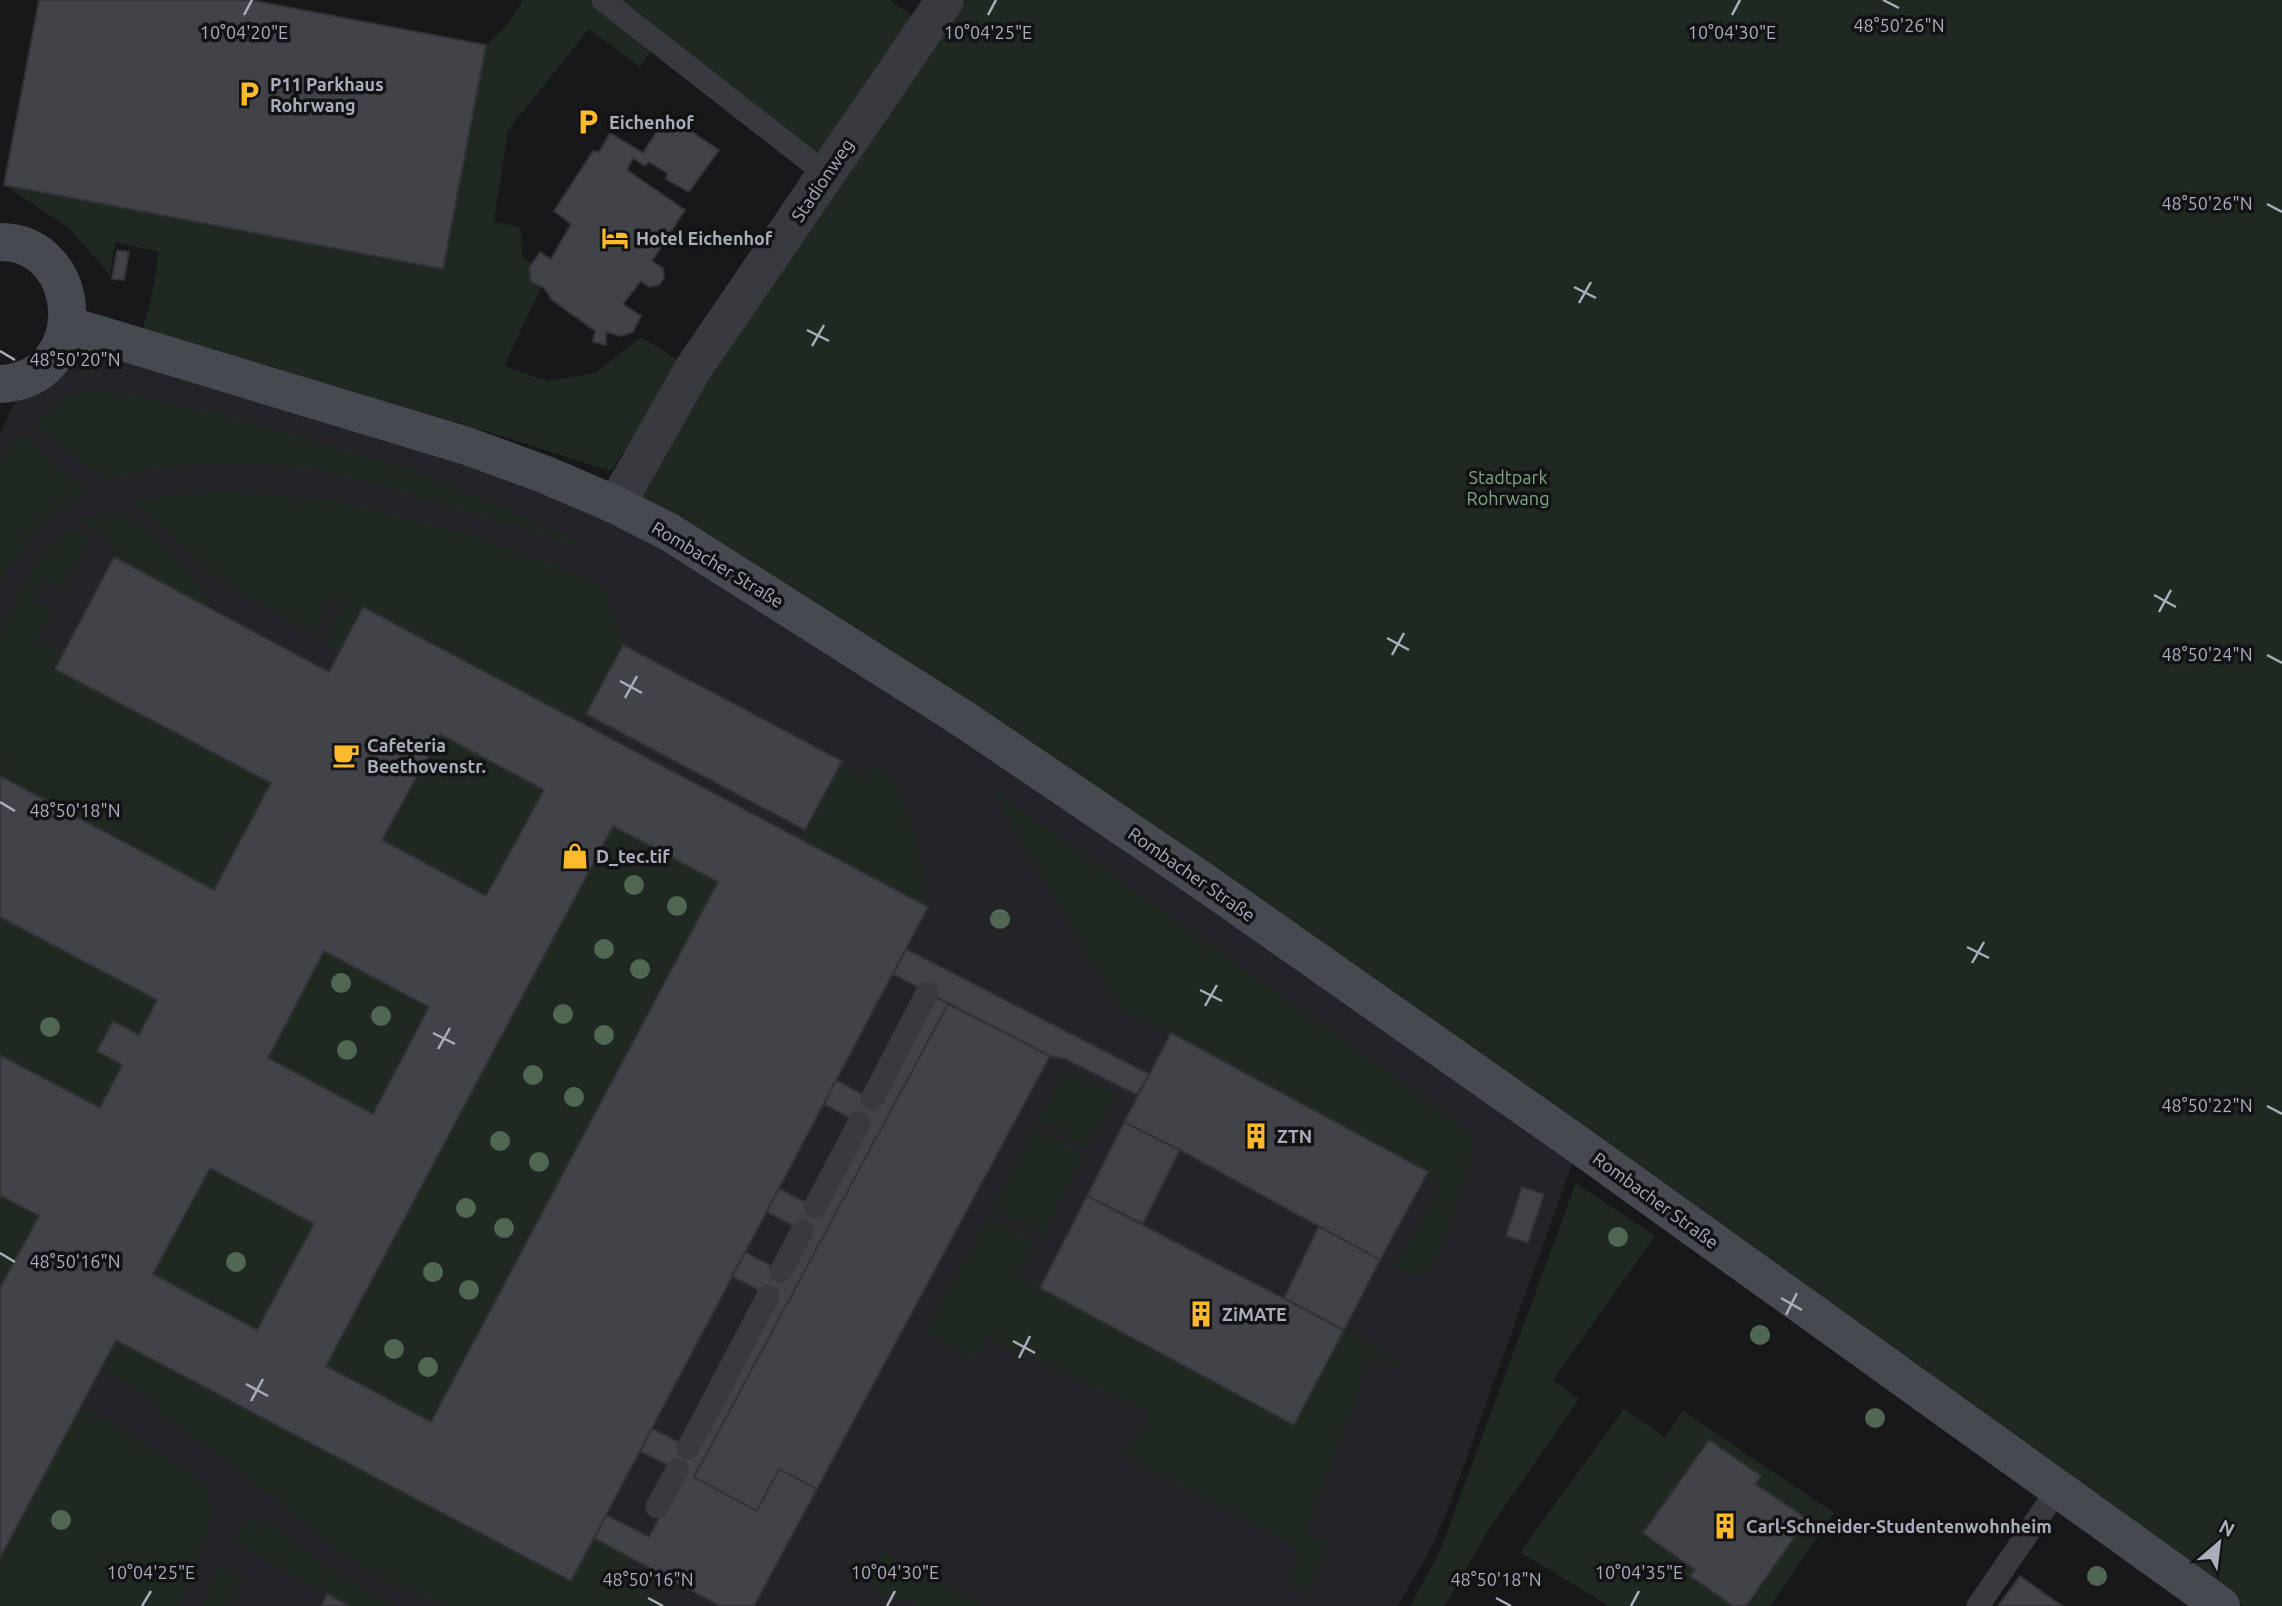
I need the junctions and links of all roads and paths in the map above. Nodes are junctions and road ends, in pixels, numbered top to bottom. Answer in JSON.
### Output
{"nodes":[{"id":1,"x":603,"y":0,"type":"edge"},
{"id":2,"x":945,"y":0,"type":"edge"},
{"id":3,"x":826,"y":174,"type":"junction"},
{"id":4,"x":0,"y":242,"type":"edge"},
{"id":5,"x":67,"y":326,"type":"junction"},
{"id":6,"x":0,"y":384,"type":"edge"},
{"id":7,"x":616,"y":505,"type":"junction"},
{"id":8,"x":928,"y":993,"type":"dead end"},
{"id":9,"x":872,"y":1099,"type":"dead end"},
{"id":10,"x":859,"y":1123,"type":"dead end"},
{"id":11,"x":815,"y":1207,"type":"dead end"},
{"id":12,"x":802,"y":1231,"type":"dead end"},
{"id":13,"x":781,"y":1271,"type":"dead end"},
{"id":14,"x":768,"y":1296,"type":"dead end"},
{"id":15,"x":688,"y":1448,"type":"dead end"},
{"id":16,"x":677,"y":1470,"type":"dead end"},
{"id":17,"x":2058,"y":1489,"type":"junction"},
{"id":18,"x":657,"y":1507,"type":"dead end"},
{"id":19,"x":1978,"y":1606,"type":"edge"},
{"id":20,"x":2221,"y":1606,"type":"edge"}],
"edges":[{"from":1,"to":3,"type":"lane"},
{"from":2,"to":3,"type":"street","name":"Stadionweg"},
{"from":3,"to":7,"type":"street","name":"Stadionweg"},
{"from":4,"to":5,"type":"main road"},
{"from":5,"to":6,"type":"main road"},
{"from":5,"to":7,"type":"main road","name":"Rombacher Straße"},
{"from":7,"to":17,"type":"main road","name":"Rombacher Straße"},
{"from":8,"to":9,"type":"lane"},
{"from":10,"to":11,"type":"lane"},
{"from":12,"to":13,"type":"lane"},
{"from":14,"to":15,"type":"lane"},
{"from":16,"to":18,"type":"lane"},
{"from":17,"to":19,"type":"lane"},
{"from":17,"to":20,"type":"main road","name":"Rombacher Straße"}]}
